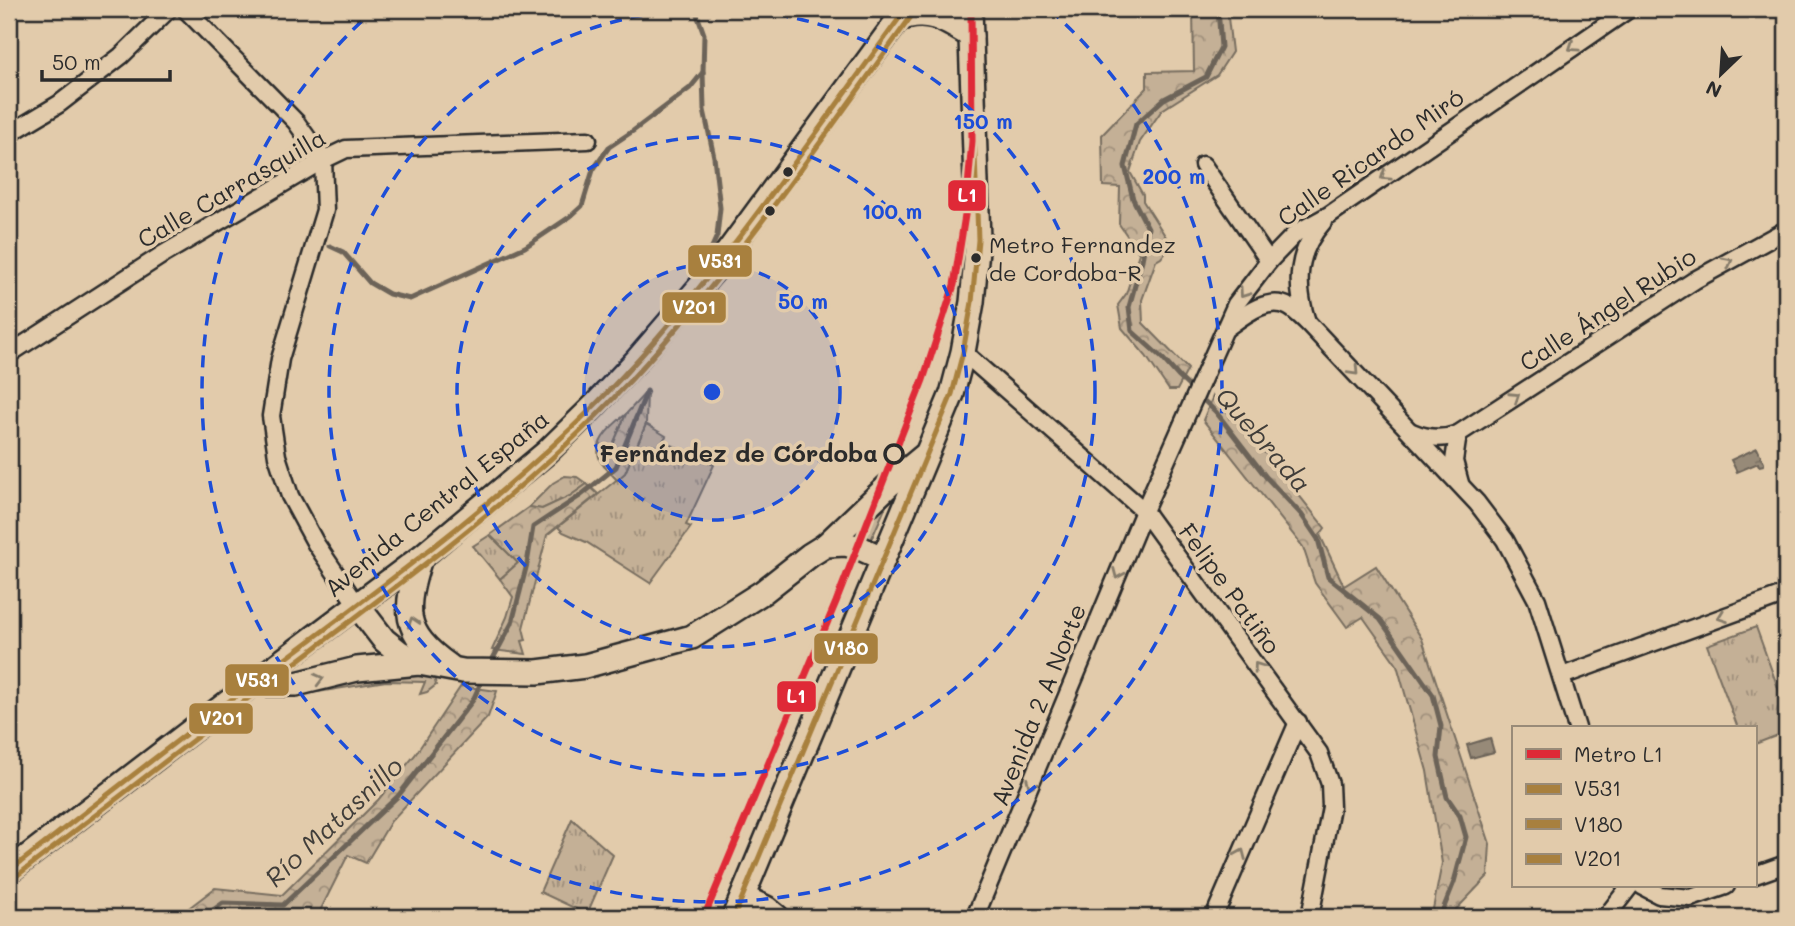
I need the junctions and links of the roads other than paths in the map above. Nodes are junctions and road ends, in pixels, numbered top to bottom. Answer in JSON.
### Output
{"nodes":[{"id":1,"x":169,"y":9,"type":"edge"},
{"id":2,"x":185,"y":9,"type":"edge"},
{"id":3,"x":970,"y":9,"type":"edge"},
{"id":4,"x":1629,"y":9,"type":"edge"},
{"id":5,"x":902,"y":15,"type":"edge"},
{"id":6,"x":971,"y":36,"type":"junction"},
{"id":7,"x":9,"y":134,"type":"edge"},
{"id":8,"x":588,"y":141,"type":"dead end"},
{"id":9,"x":323,"y":160,"type":"junction"},
{"id":10,"x":1203,"y":165,"type":"dead end"},
{"id":11,"x":1329,"y":215,"type":"junction"},
{"id":12,"x":1786,"y":230,"type":"edge"},
{"id":13,"x":1269,"y":261,"type":"junction"},
{"id":14,"x":1307,"y":321,"type":"junction"},
{"id":15,"x":1225,"y":329,"type":"junction"},
{"id":16,"x":963,"y":352,"type":"junction"},
{"id":17,"x":9,"y":354,"type":"edge"},
{"id":18,"x":1409,"y":430,"type":"junction"},
{"id":19,"x":1458,"y":434,"type":"junction"},
{"id":20,"x":926,"y":454,"type":"junction"},
{"id":21,"x":1461,"y":486,"type":"junction"},
{"id":22,"x":1144,"y":511,"type":"junction"},
{"id":23,"x":826,"y":545,"type":"junction"},
{"id":24,"x":420,"y":558,"type":"junction"},
{"id":25,"x":882,"y":558,"type":"junction"},
{"id":26,"x":1786,"y":594,"type":"edge"},
{"id":27,"x":357,"y":605,"type":"junction"},
{"id":28,"x":419,"y":663,"type":"junction"},
{"id":29,"x":459,"y":671,"type":"junction"},
{"id":30,"x":1562,"y":676,"type":"junction"},
{"id":31,"x":252,"y":684,"type":"junction"},
{"id":32,"x":1298,"y":722,"type":"junction"},
{"id":33,"x":1576,"y":726,"type":"edge"},
{"id":34,"x":1786,"y":864,"type":"edge"},
{"id":35,"x":9,"y":871,"type":"edge"},
{"id":36,"x":1756,"y":875,"type":"edge"},
{"id":37,"x":1628,"y":888,"type":"edge"},
{"id":38,"x":1646,"y":888,"type":"edge"},
{"id":39,"x":1720,"y":888,"type":"edge"},
{"id":40,"x":739,"y":907,"type":"edge"},
{"id":41,"x":777,"y":917,"type":"edge"},
{"id":42,"x":975,"y":917,"type":"edge"},
{"id":43,"x":1214,"y":917,"type":"edge"},
{"id":44,"x":1310,"y":917,"type":"edge"},
{"id":45,"x":1606,"y":917,"type":"edge"}],
"edges":[{"from":1,"to":7,"type":"street"},
{"from":2,"to":9,"type":"street"},
{"from":3,"to":6,"type":"main road"},
{"from":4,"to":11,"type":"street","name":"Calle Ricardo Miró","one_way":true},
{"from":5,"to":6,"type":"main road"},
{"from":5,"to":24,"type":"main road","name":"Avenida Central España"},
{"from":6,"to":16,"type":"main road"},
{"from":8,"to":9,"type":"street","name":"Calle Carrasquilla"},
{"from":9,"to":17,"type":"street","name":"Calle Carrasquilla"},
{"from":9,"to":27,"type":"street"},
{"from":10,"to":13,"type":"street"},
{"from":11,"to":13,"type":"street","name":"Calle Ricardo Miró"},
{"from":11,"to":14,"type":"street"},
{"from":19,"to":12,"type":"street","name":"Calle Ángel Rubio","one_way":true},
{"from":13,"to":15,"type":"street","name":"Calle Ricardo Miró","one_way":true},
{"from":14,"to":15,"type":"street"},
{"from":14,"to":18,"type":"street","one_way":true},
{"from":15,"to":22,"type":"street","name":"Calle Ricardo Miró"},
{"from":16,"to":20,"type":"main road"},
{"from":16,"to":22,"type":"street","name":"Felipe Patiño"},
{"from":18,"to":19,"type":"street","name":"Calle Ángel Rubio"},
{"from":18,"to":21,"type":"street"},
{"from":19,"to":21,"type":"street"},
{"from":20,"to":23,"type":"main road"},
{"from":20,"to":25,"type":"main road"},
{"from":21,"to":30,"type":"street"},
{"from":32,"to":22,"type":"street","name":"Felipe Patiño","one_way":true},
{"from":22,"to":42,"type":"street","name":"Avenida 2 A Norte","one_way":true},
{"from":23,"to":25,"type":"main road"},
{"from":23,"to":29,"type":"main road"},
{"from":24,"to":27,"type":"main road","name":"Avenida Central España"},
{"from":29,"to":24,"type":"main road","one_way":true},
{"from":25,"to":40,"type":"main road"},
{"from":26,"to":30,"type":"street","one_way":true},
{"from":27,"to":28,"type":"main road"},
{"from":27,"to":31,"type":"main road","name":"Avenida Central España"},
{"from":28,"to":29,"type":"main road"},
{"from":31,"to":28,"type":"main road","one_way":true},
{"from":30,"to":33,"type":"street"},
{"from":31,"to":35,"type":"main road","name":"Avenida Central España"},
{"from":43,"to":32,"type":"street","one_way":true},
{"from":32,"to":44,"type":"street","name":"Felipe Patiño"},
{"from":34,"to":36,"type":"street"},
{"from":37,"to":45,"type":"street"},
{"from":38,"to":39,"type":"street"},
{"from":40,"to":41,"type":"main road"}]}
